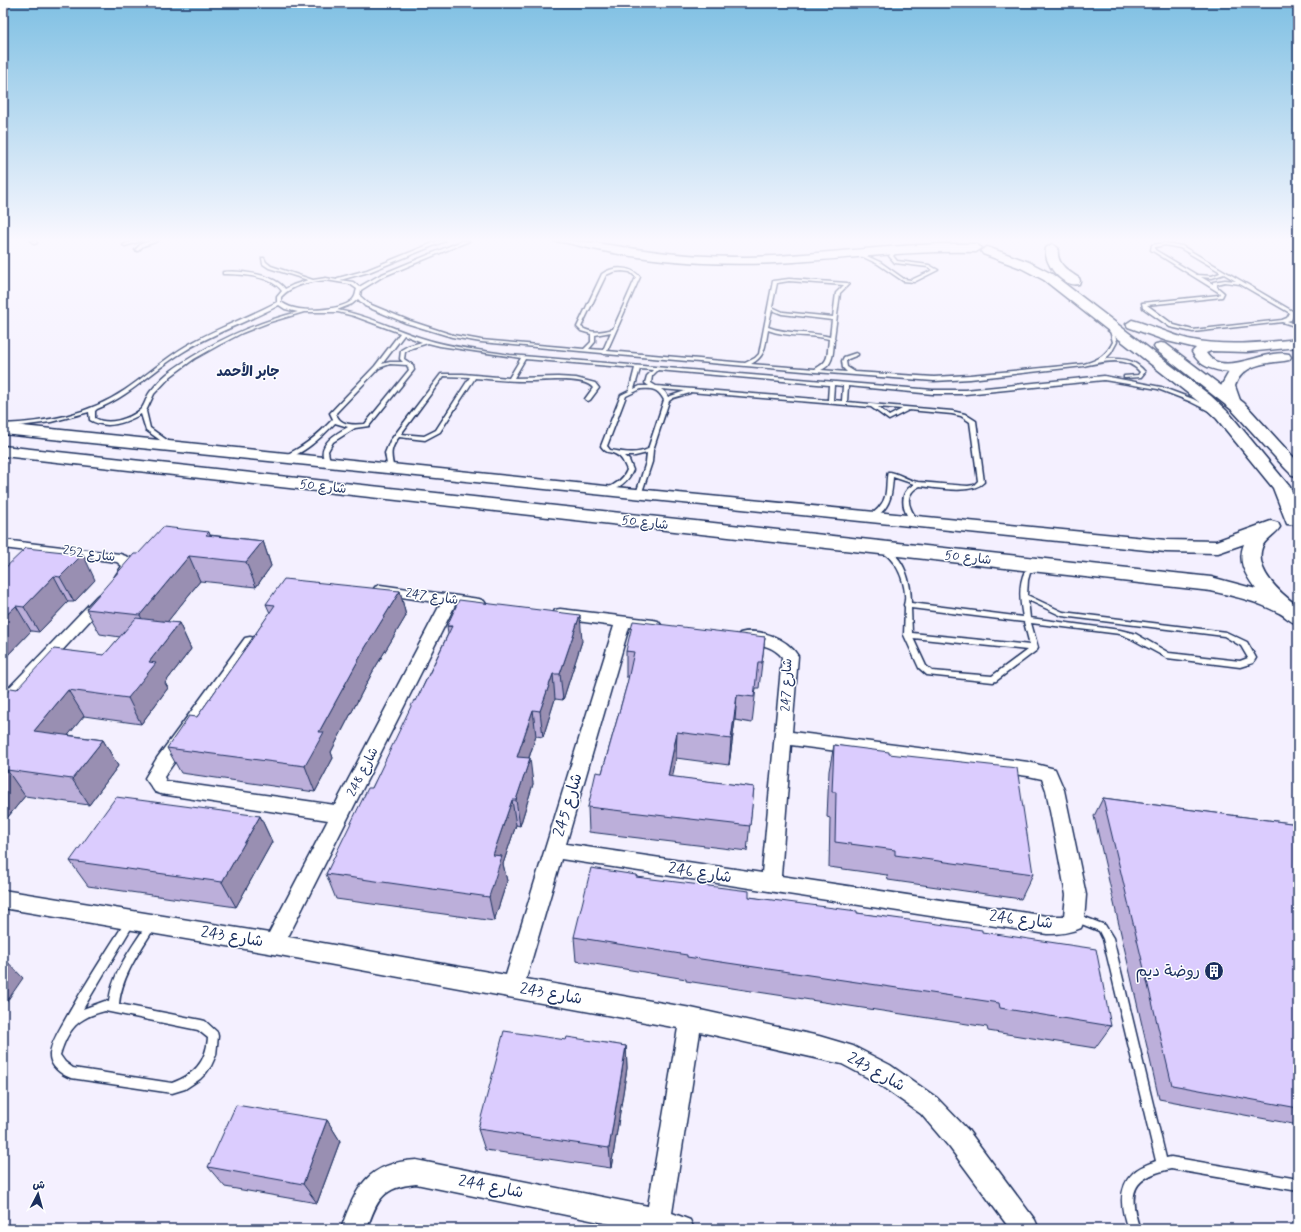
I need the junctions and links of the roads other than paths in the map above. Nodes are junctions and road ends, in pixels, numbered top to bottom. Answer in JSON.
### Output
{"nodes":[{"id":1,"x":279,"y":298,"type":"edge"},
{"id":2,"x":356,"y":298,"type":"edge"},
{"id":3,"x":360,"y":298,"type":"edge"},
{"id":4,"x":592,"y":298,"type":"edge"},
{"id":5,"x":628,"y":298,"type":"edge"},
{"id":6,"x":772,"y":298,"type":"edge"},
{"id":7,"x":837,"y":298,"type":"edge"},
{"id":8,"x":1077,"y":298,"type":"edge"},
{"id":9,"x":1098,"y":298,"type":"edge"},
{"id":10,"x":1189,"y":298,"type":"edge"},
{"id":11,"x":1267,"y":298,"type":"edge"},
{"id":12,"x":279,"y":303,"type":"junction"},
{"id":13,"x":770,"y":308,"type":"junction"},
{"id":14,"x":324,"y":311,"type":"junction"},
{"id":15,"x":302,"y":312,"type":"junction"},
{"id":16,"x":1292,"y":313,"type":"junction"},
{"id":17,"x":1298,"y":317,"type":"edge"},
{"id":18,"x":835,"y":319,"type":"junction"},
{"id":19,"x":1106,"y":321,"type":"junction"},
{"id":20,"x":1282,"y":321,"type":"junction"},
{"id":21,"x":1132,"y":324,"type":"junction"},
{"id":22,"x":1298,"y":326,"type":"edge"},
{"id":23,"x":766,"y":328,"type":"junction"},
{"id":24,"x":613,"y":330,"type":"junction"},
{"id":25,"x":403,"y":333,"type":"junction"},
{"id":26,"x":593,"y":333,"type":"junction"},
{"id":27,"x":832,"y":339,"type":"junction"},
{"id":28,"x":428,"y":342,"type":"junction"},
{"id":29,"x":1298,"y":343,"type":"edge"},
{"id":30,"x":1210,"y":347,"type":"junction"},
{"id":31,"x":584,"y":351,"type":"junction"},
{"id":32,"x":604,"y":353,"type":"junction"},
{"id":33,"x":856,"y":354,"type":"dead end"},
{"id":34,"x":1298,"y":356,"type":"edge"},
{"id":35,"x":524,"y":357,"type":"junction"},
{"id":36,"x":1096,"y":362,"type":"junction"},
{"id":37,"x":408,"y":364,"type":"junction"},
{"id":38,"x":745,"y":365,"type":"junction"},
{"id":39,"x":377,"y":367,"type":"junction"},
{"id":40,"x":638,"y":367,"type":"junction"},
{"id":41,"x":1240,"y":368,"type":"junction"},
{"id":42,"x":656,"y":369,"type":"junction"},
{"id":43,"x":814,"y":370,"type":"junction"},
{"id":44,"x":855,"y":374,"type":"junction"},
{"id":45,"x":473,"y":376,"type":"junction"},
{"id":46,"x":1104,"y":378,"type":"junction"},
{"id":47,"x":511,"y":379,"type":"junction"},
{"id":48,"x":832,"y":384,"type":"junction"},
{"id":49,"x":846,"y":385,"type":"junction"},
{"id":50,"x":652,"y":387,"type":"junction"},
{"id":51,"x":693,"y":390,"type":"junction"},
{"id":52,"x":631,"y":391,"type":"junction"},
{"id":53,"x":588,"y":399,"type":"dead end"},
{"id":54,"x":666,"y":400,"type":"junction"},
{"id":55,"x":830,"y":402,"type":"junction"},
{"id":56,"x":844,"y":403,"type":"junction"},
{"id":57,"x":1234,"y":403,"type":"junction"},
{"id":58,"x":868,"y":405,"type":"junction"},
{"id":59,"x":95,"y":408,"type":"junction"},
{"id":60,"x":909,"y":408,"type":"junction"},
{"id":61,"x":142,"y":411,"type":"junction"},
{"id":62,"x":1223,"y":416,"type":"junction"},
{"id":63,"x":335,"y":420,"type":"junction"},
{"id":64,"x":354,"y":426,"type":"junction"},
{"id":65,"x":3,"y":427,"type":"edge"},
{"id":66,"x":397,"y":435,"type":"junction"},
{"id":67,"x":181,"y":448,"type":"junction"},
{"id":68,"x":650,"y":450,"type":"junction"},
{"id":69,"x":3,"y":451,"type":"edge"},
{"id":70,"x":616,"y":453,"type":"junction"},
{"id":71,"x":282,"y":458,"type":"junction"},
{"id":72,"x":330,"y":463,"type":"junction"},
{"id":73,"x":391,"y":470,"type":"junction"},
{"id":74,"x":1298,"y":471,"type":"edge"},
{"id":75,"x":920,"y":484,"type":"junction"},
{"id":76,"x":605,"y":491,"type":"junction"},
{"id":77,"x":639,"y":494,"type":"junction"},
{"id":78,"x":870,"y":518,"type":"junction"},
{"id":79,"x":1296,"y":520,"type":"edge"},
{"id":80,"x":916,"y":522,"type":"junction"},
{"id":81,"x":1271,"y":527,"type":"junction"},
{"id":82,"x":3,"y":544,"type":"edge"},
{"id":83,"x":881,"y":549,"type":"junction"},
{"id":84,"x":1048,"y":566,"type":"junction"},
{"id":85,"x":364,"y":588,"type":"edge"},
{"id":86,"x":1024,"y":596,"type":"junction"},
{"id":87,"x":450,"y":600,"type":"junction"},
{"id":88,"x":490,"y":605,"type":"edge"},
{"id":89,"x":907,"y":605,"type":"junction"},
{"id":90,"x":545,"y":612,"type":"edge"},
{"id":91,"x":1291,"y":612,"type":"edge"},
{"id":92,"x":1028,"y":619,"type":"junction"},
{"id":93,"x":623,"y":622,"type":"junction"},
{"id":94,"x":671,"y":627,"type":"edge"},
{"id":95,"x":258,"y":631,"type":"edge"},
{"id":96,"x":734,"y":635,"type":"edge"},
{"id":97,"x":908,"y":635,"type":"junction"},
{"id":98,"x":1034,"y":648,"type":"junction"},
{"id":99,"x":3,"y":704,"type":"edge"},
{"id":100,"x":785,"y":738,"type":"junction"},
{"id":101,"x":342,"y":814,"type":"junction"},
{"id":102,"x":554,"y":850,"type":"junction"},
{"id":103,"x":771,"y":883,"type":"junction"},
{"id":104,"x":3,"y":899,"type":"edge"},
{"id":105,"x":1075,"y":917,"type":"junction"},
{"id":106,"x":131,"y":920,"type":"junction"},
{"id":107,"x":153,"y":924,"type":"junction"},
{"id":108,"x":274,"y":944,"type":"junction"},
{"id":109,"x":513,"y":988,"type":"junction"},
{"id":110,"x":114,"y":1008,"type":"junction"},
{"id":111,"x":691,"y":1019,"type":"junction"},
{"id":112,"x":67,"y":1027,"type":"junction"},
{"id":113,"x":1162,"y":1164,"type":"junction"},
{"id":114,"x":1298,"y":1185,"type":"edge"},
{"id":115,"x":670,"y":1225,"type":"edge"},
{"id":116,"x":354,"y":1229,"type":"edge"},
{"id":117,"x":1026,"y":1229,"type":"edge"},
{"id":118,"x":1134,"y":1229,"type":"edge"}],
"edges":[{"from":1,"to":12,"type":"lane"},
{"from":2,"to":14,"type":"lane"},
{"from":3,"to":31,"type":"lane"},
{"from":4,"to":26,"type":"lane"},
{"from":5,"to":24,"type":"lane"},
{"from":6,"to":13,"type":"lane"},
{"from":7,"to":18,"type":"lane"},
{"from":8,"to":19,"type":"main road"},
{"from":9,"to":21,"type":"main road"},
{"from":10,"to":20,"type":"lane"},
{"from":11,"to":16,"type":"lane"},
{"from":12,"to":15,"type":"lane"},
{"from":12,"to":59,"type":"lane"},
{"from":13,"to":18,"type":"lane"},
{"from":13,"to":23,"type":"lane"},
{"from":14,"to":15,"type":"lane"},
{"from":14,"to":25,"type":"lane"},
{"from":15,"to":61,"type":"lane"},
{"from":16,"to":17,"type":"lane"},
{"from":16,"to":20,"type":"lane"},
{"from":18,"to":27,"type":"lane"},
{"from":19,"to":36,"type":"lane"},
{"from":19,"to":62,"type":"main road"},
{"from":20,"to":22,"type":"lane"},
{"from":21,"to":30,"type":"street"},
{"from":21,"to":57,"type":"main road"},
{"from":23,"to":27,"type":"lane"},
{"from":23,"to":38,"type":"lane"},
{"from":24,"to":26,"type":"lane"},
{"from":24,"to":32,"type":"lane"},
{"from":25,"to":28,"type":"lane"},
{"from":25,"to":39,"type":"lane"},
{"from":26,"to":31,"type":"lane"},
{"from":27,"to":43,"type":"lane"},
{"from":28,"to":35,"type":"lane"},
{"from":28,"to":37,"type":"lane"},
{"from":29,"to":30,"type":"street"},
{"from":30,"to":41,"type":"street"},
{"from":31,"to":32,"type":"lane"},
{"from":32,"to":38,"type":"lane"},
{"from":33,"to":44,"type":"lane"},
{"from":34,"to":41,"type":"street"},
{"from":35,"to":40,"type":"lane"},
{"from":35,"to":47,"type":"lane"},
{"from":36,"to":44,"type":"lane"},
{"from":36,"to":46,"type":"lane"},
{"from":37,"to":39,"type":"lane"},
{"from":37,"to":64,"type":"lane"},
{"from":38,"to":43,"type":"lane"},
{"from":39,"to":63,"type":"lane"},
{"from":40,"to":42,"type":"lane"},
{"from":40,"to":52,"type":"lane"},
{"from":41,"to":57,"type":"street"},
{"from":42,"to":48,"type":"lane"},
{"from":42,"to":50,"type":"lane"},
{"from":43,"to":44,"type":"lane"},
{"from":45,"to":47,"type":"lane"},
{"from":45,"to":66,"type":"lane"},
{"from":45,"to":66,"type":"lane"},
{"from":46,"to":49,"type":"lane"},
{"from":46,"to":62,"type":"lane"},
{"from":47,"to":53,"type":"lane"},
{"from":48,"to":49,"type":"lane"},
{"from":48,"to":55,"type":"lane"},
{"from":49,"to":56,"type":"lane"},
{"from":50,"to":51,"type":"lane"},
{"from":50,"to":52,"type":"lane"},
{"from":50,"to":54,"type":"lane"},
{"from":51,"to":54,"type":"lane"},
{"from":51,"to":55,"type":"lane"},
{"from":52,"to":70,"type":"lane"},
{"from":54,"to":68,"type":"lane"},
{"from":55,"to":56,"type":"lane"},
{"from":56,"to":58,"type":"lane"},
{"from":57,"to":74,"type":"main road"},
{"from":58,"to":60,"type":"lane"},
{"from":58,"to":60,"type":"lane"},
{"from":59,"to":61,"type":"lane"},
{"from":59,"to":65,"type":"lane"},
{"from":60,"to":75,"type":"lane"},
{"from":61,"to":67,"type":"lane"},
{"from":62,"to":79,"type":"main road"},
{"from":63,"to":64,"type":"lane"},
{"from":63,"to":71,"type":"lane"},
{"from":64,"to":72,"type":"lane"},
{"from":65,"to":67,"type":"main road","name":"شارع 50"},
{"from":66,"to":73,"type":"lane"},
{"from":67,"to":71,"type":"main road","name":"شارع 50"},
{"from":68,"to":70,"type":"lane"},
{"from":68,"to":77,"type":"lane"},
{"from":69,"to":83,"type":"main road","name":"شارع 50"},
{"from":70,"to":76,"type":"lane"},
{"from":71,"to":72,"type":"main road","name":"شارع 50"},
{"from":72,"to":73,"type":"main road","name":"شارع 50"},
{"from":73,"to":76,"type":"main road","name":"شارع 50"},
{"from":75,"to":78,"type":"lane"},
{"from":75,"to":80,"type":"lane"},
{"from":76,"to":77,"type":"main road","name":"شارع 50"},
{"from":77,"to":78,"type":"main road","name":"شارع 50"},
{"from":78,"to":80,"type":"main road","name":"شارع 50"},
{"from":79,"to":81,"type":"main road","name":"شارع 50"},
{"from":80,"to":81,"type":"main road","name":"شارع 50"},
{"from":81,"to":91,"type":"main road"},
{"from":82,"to":99,"type":"street","name":"شارع 252"},
{"from":83,"to":84,"type":"main road","name":"شارع 50"},
{"from":83,"to":89,"type":"lane"},
{"from":84,"to":86,"type":"lane"},
{"from":84,"to":91,"type":"main road","name":"شارع 50"},
{"from":85,"to":87,"type":"street","name":"شارع 247"},
{"from":86,"to":92,"type":"lane"},
{"from":86,"to":92,"type":"lane"},
{"from":87,"to":88,"type":"street","name":"شارع 247"},
{"from":87,"to":101,"type":"street","name":"شارع 248"},
{"from":89,"to":92,"type":"lane"},
{"from":89,"to":97,"type":"lane"},
{"from":90,"to":93,"type":"street"},
{"from":92,"to":98,"type":"lane"},
{"from":93,"to":94,"type":"street"},
{"from":93,"to":102,"type":"street","name":"شارع 245"},
{"from":95,"to":101,"type":"street"},
{"from":96,"to":100,"type":"street","name":"شارع 247"},
{"from":97,"to":98,"type":"lane"},
{"from":97,"to":98,"type":"lane"},
{"from":100,"to":103,"type":"street","name":"شارع 247"},
{"from":100,"to":105,"type":"street"},
{"from":101,"to":108,"type":"street","name":"شارع 248"},
{"from":102,"to":103,"type":"street","name":"شارع 246"},
{"from":102,"to":109,"type":"street","name":"شارع 245"},
{"from":103,"to":105,"type":"street","name":"شارع 246"},
{"from":104,"to":106,"type":"street","name":"شارع 243"},
{"from":105,"to":113,"type":"lane"},
{"from":106,"to":107,"type":"street","name":"شارع 243"},
{"from":106,"to":112,"type":"lane"},
{"from":107,"to":108,"type":"street","name":"شارع 243"},
{"from":107,"to":110,"type":"lane"},
{"from":108,"to":109,"type":"street","name":"شارع 243"},
{"from":109,"to":111,"type":"street","name":"شارع 243"},
{"from":110,"to":112,"type":"lane"},
{"from":110,"to":112,"type":"lane"},
{"from":111,"to":115,"type":"street","name":"شارع 244"},
{"from":111,"to":117,"type":"street","name":"شارع 243"},
{"from":113,"to":114,"type":"lane"},
{"from":113,"to":118,"type":"lane"},
{"from":115,"to":116,"type":"street","name":"شارع 244"}]}
